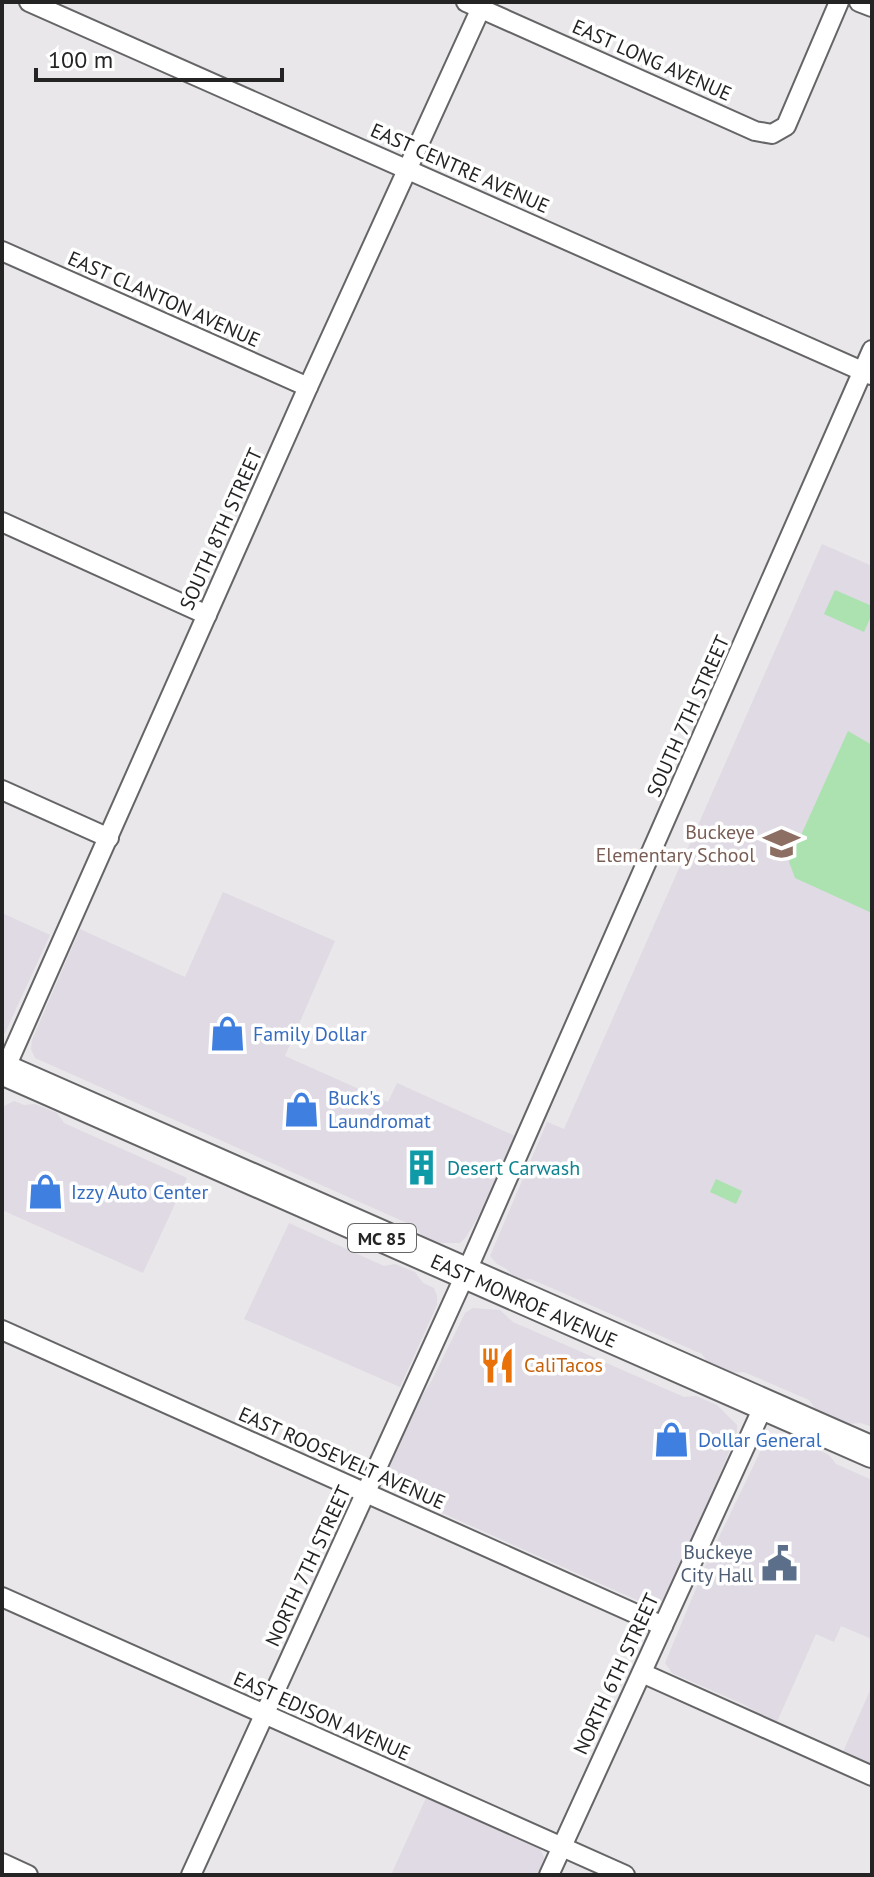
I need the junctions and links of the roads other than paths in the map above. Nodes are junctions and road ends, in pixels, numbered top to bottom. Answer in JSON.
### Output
{"nodes":[{"id":1,"x":29,"y":2,"type":"edge"},
{"id":2,"x":839,"y":2,"type":"edge"},
{"id":3,"x":859,"y":2,"type":"edge"},
{"id":4,"x":473,"y":5,"type":"edge"},
{"id":5,"x":872,"y":7,"type":"edge"},
{"id":6,"x":407,"y":168,"type":"junction"},
{"id":7,"x":2,"y":251,"type":"edge"},
{"id":8,"x":872,"y":350,"type":"edge"},
{"id":9,"x":867,"y":374,"type":"edge"},
{"id":10,"x":308,"y":387,"type":"junction"},
{"id":11,"x":2,"y":522,"type":"edge"},
{"id":12,"x":207,"y":615,"type":"junction"},
{"id":13,"x":2,"y":790,"type":"edge"},
{"id":14,"x":109,"y":838,"type":"junction"},
{"id":15,"x":3,"y":1072,"type":"edge"},
{"id":16,"x":465,"y":1275,"type":"junction"},
{"id":17,"x":2,"y":1330,"type":"edge"},
{"id":18,"x":764,"y":1405,"type":"junction"},
{"id":19,"x":872,"y":1452,"type":"edge"},
{"id":20,"x":366,"y":1493,"type":"junction"},
{"id":21,"x":2,"y":1597,"type":"edge"},
{"id":22,"x":663,"y":1626,"type":"junction"},
{"id":23,"x":642,"y":1673,"type":"junction"},
{"id":24,"x":264,"y":1714,"type":"junction"},
{"id":25,"x":872,"y":1776,"type":"edge"},
{"id":26,"x":561,"y":1847,"type":"junction"},
{"id":27,"x":2,"y":1863,"type":"edge"},
{"id":28,"x":28,"y":1875,"type":"edge"},
{"id":29,"x":191,"y":1875,"type":"edge"},
{"id":30,"x":549,"y":1875,"type":"edge"},
{"id":31,"x":625,"y":1875,"type":"edge"}],
"edges":[{"from":1,"to":6,"type":"street","name":"EAST CENTRE AVENUE"},
{"from":2,"to":4,"type":"street","name":"EAST LONG AVENUE"},
{"from":3,"to":5,"type":"street"},
{"from":4,"to":6,"type":"street","name":"SOUTH 8TH STREET"},
{"from":6,"to":9,"type":"street","name":"EAST CENTRE AVENUE"},
{"from":6,"to":10,"type":"street","name":"SOUTH 8TH STREET"},
{"from":7,"to":10,"type":"street","name":"EAST CLANTON AVENUE"},
{"from":8,"to":9,"type":"street","name":"SOUTH 7TH STREET"},
{"from":9,"to":16,"type":"street","name":"SOUTH 7TH STREET"},
{"from":10,"to":12,"type":"street","name":"SOUTH 8TH STREET"},
{"from":11,"to":12,"type":"street"},
{"from":12,"to":14,"type":"street","name":"SOUTH 8TH STREET"},
{"from":13,"to":14,"type":"street"},
{"from":14,"to":15,"type":"street","name":"SOUTH 8TH STREET"},
{"from":15,"to":16,"type":"main road","name":"EAST MONROE AVENUE","number":"MC 85"},
{"from":16,"to":18,"type":"main road","name":"EAST MONROE AVENUE","number":"MC 85"},
{"from":16,"to":20,"type":"street","name":"NORTH 7TH STREET"},
{"from":17,"to":20,"type":"street","name":"EAST ROOSEVELT AVENUE"},
{"from":18,"to":19,"type":"main road","name":"EAST MONROE AVENUE","number":"MC 85"},
{"from":18,"to":22,"type":"street","name":"NORTH 6TH STREET"},
{"from":20,"to":22,"type":"street","name":"EAST ROOSEVELT AVENUE"},
{"from":20,"to":24,"type":"street","name":"NORTH 7TH STREET"},
{"from":21,"to":24,"type":"street","name":"EAST EDISON AVENUE"},
{"from":22,"to":23,"type":"street","name":"NORTH 6TH STREET"},
{"from":23,"to":25,"type":"street"},
{"from":23,"to":26,"type":"street","name":"NORTH 6TH STREET"},
{"from":24,"to":26,"type":"street","name":"EAST EDISON AVENUE"},
{"from":24,"to":29,"type":"street","name":"NORTH 7TH STREET"},
{"from":26,"to":30,"type":"street","name":"NORTH 6TH STREET"},
{"from":26,"to":31,"type":"street","name":"EAST EDISON AVENUE"},
{"from":27,"to":28,"type":"street"}]}
